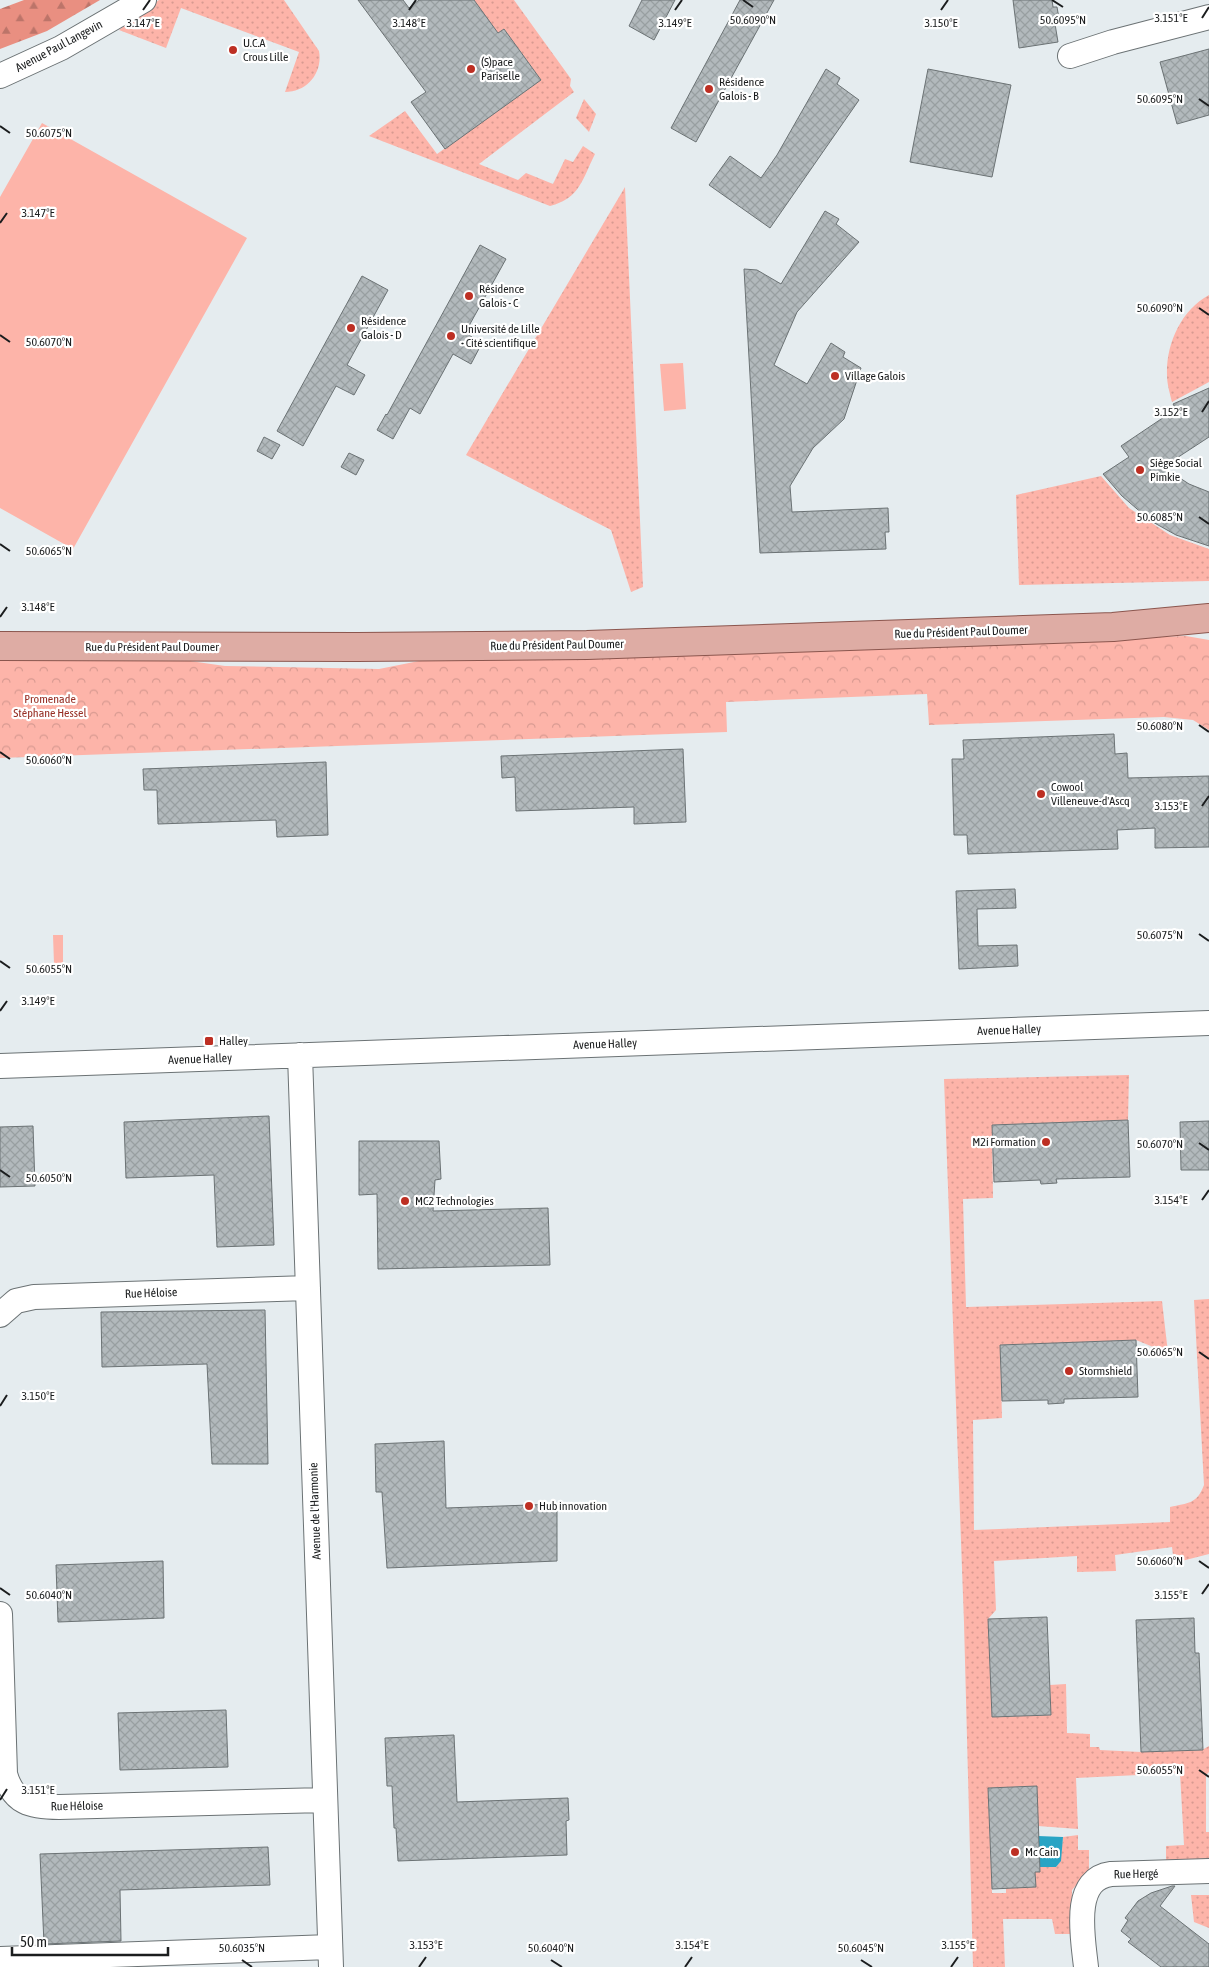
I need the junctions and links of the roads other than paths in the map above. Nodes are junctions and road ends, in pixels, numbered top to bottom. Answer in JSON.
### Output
{"nodes":[{"id":1,"x":144,"y":0,"type":"edge"},
{"id":2,"x":122,"y":7,"type":"edge"},
{"id":3,"x":1209,"y":17,"type":"edge"},
{"id":4,"x":1070,"y":56,"type":"dead end"},
{"id":5,"x":0,"y":76,"type":"edge"},
{"id":6,"x":1209,"y":618,"type":"edge"},
{"id":7,"x":1113,"y":627,"type":"junction"},
{"id":8,"x":1209,"y":633,"type":"edge"},
{"id":9,"x":0,"y":646,"type":"edge"},
{"id":10,"x":1209,"y":1023,"type":"edge"},
{"id":11,"x":300,"y":1055,"type":"junction"},
{"id":12,"x":0,"y":1066,"type":"edge"},
{"id":13,"x":308,"y":1288,"type":"junction"},
{"id":14,"x":0,"y":1315,"type":"edge"},
{"id":15,"x":0,"y":1614,"type":"edge"},
{"id":16,"x":326,"y":1800,"type":"junction"},
{"id":17,"x":1209,"y":1871,"type":"edge"},
{"id":18,"x":331,"y":1957,"type":"edge"},
{"id":19,"x":0,"y":1959,"type":"edge"},
{"id":20,"x":1086,"y":1967,"type":"edge"}],
"edges":[{"from":1,"to":2,"type":"street","name":"Avenue Paul Langevin"},
{"from":2,"to":5,"type":"street","name":"Avenue Paul Langevin"},
{"from":3,"to":4,"type":"street"},
{"from":6,"to":7,"type":"main road","name":"Rue du Président Paul Doumer"},
{"from":7,"to":8,"type":"main road","name":"Rue du Président Paul Doumer"},
{"from":7,"to":9,"type":"main road","name":"Rue du Président Paul Doumer"},
{"from":10,"to":11,"type":"street","name":"Avenue Halley"},
{"from":11,"to":12,"type":"street","name":"Avenue Halley"},
{"from":11,"to":13,"type":"street","name":"Avenue de l'Harmonie"},
{"from":13,"to":14,"type":"street","name":"Rue Héloise"},
{"from":13,"to":16,"type":"street","name":"Avenue de l'Harmonie"},
{"from":15,"to":16,"type":"street","name":"Rue Héloise"},
{"from":16,"to":18,"type":"street","name":"Avenue de l'Harmonie"},
{"from":17,"to":20,"type":"street","name":"Rue Hergé"},
{"from":18,"to":19,"type":"street"}]}
